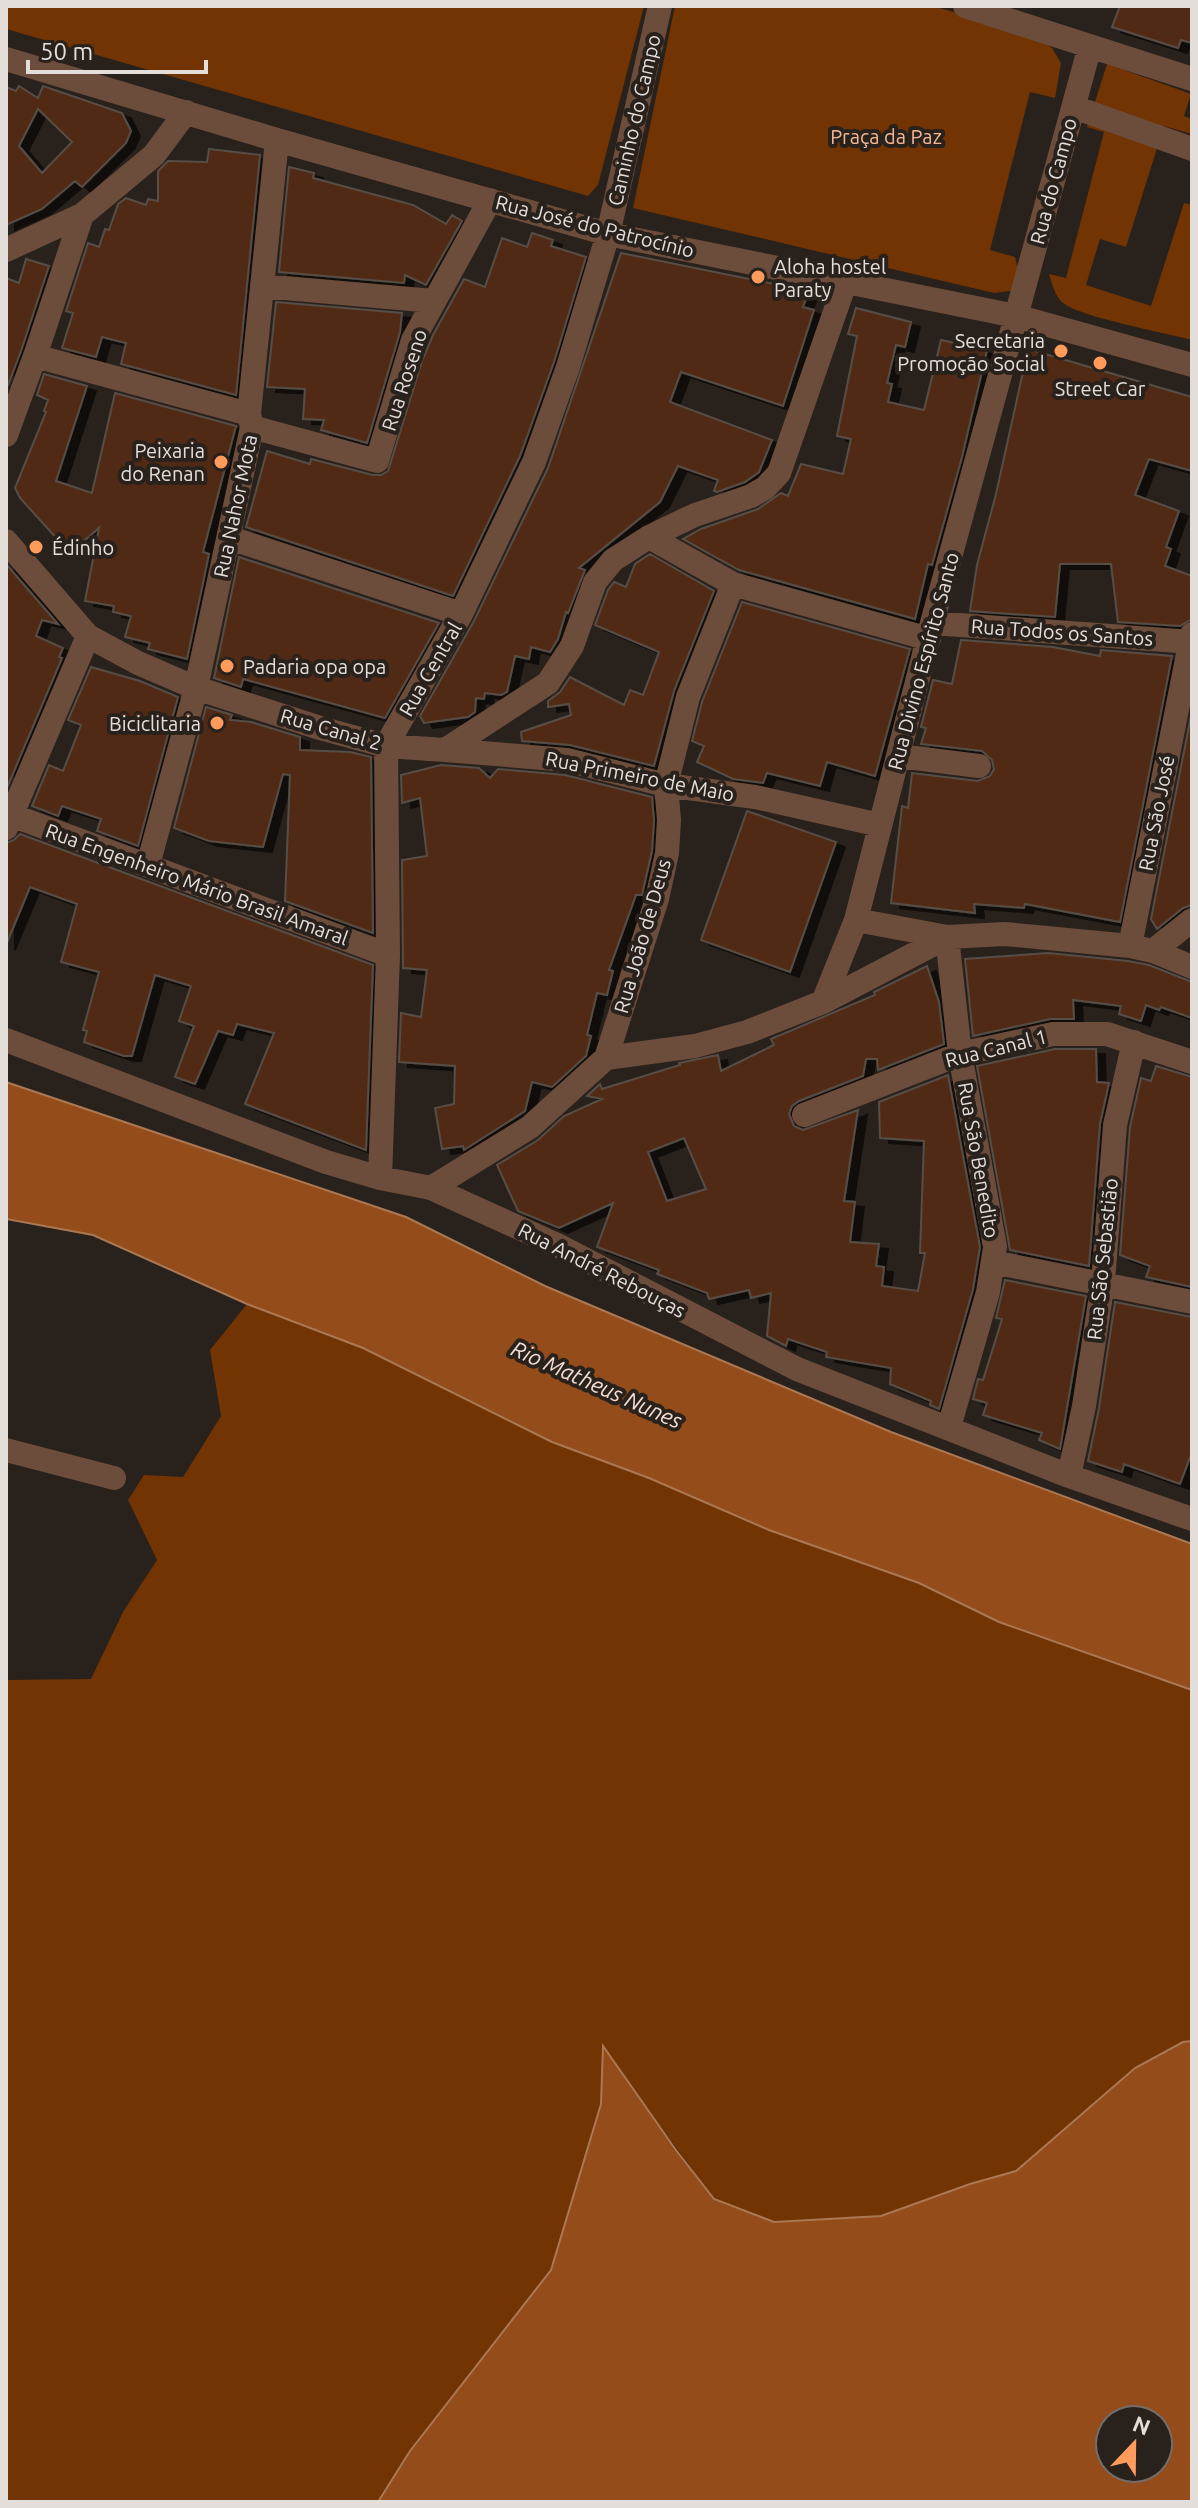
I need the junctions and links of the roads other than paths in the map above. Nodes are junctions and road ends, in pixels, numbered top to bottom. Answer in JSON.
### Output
{"nodes":[{"id":1,"x":660,"y":6,"type":"edge"},
{"id":2,"x":965,"y":6,"type":"edge"},
{"id":3,"x":1090,"y":46,"type":"junction"},
{"id":4,"x":6,"y":59,"type":"edge"},
{"id":5,"x":1192,"y":79,"type":"edge"},
{"id":6,"x":1074,"y":107,"type":"junction"},
{"id":7,"x":186,"y":112,"type":"junction"},
{"id":8,"x":277,"y":140,"type":"junction"},
{"id":9,"x":1192,"y":149,"type":"edge"},
{"id":10,"x":490,"y":200,"type":"junction"},
{"id":11,"x":82,"y":215,"type":"junction"},
{"id":12,"x":608,"y":234,"type":"junction"},
{"id":13,"x":6,"y":250,"type":"edge"},
{"id":14,"x":845,"y":283,"type":"junction"},
{"id":15,"x":262,"y":286,"type":"junction"},
{"id":16,"x":433,"y":301,"type":"junction"},
{"id":17,"x":1016,"y":316,"type":"junction"},
{"id":18,"x":35,"y":356,"type":"junction"},
{"id":19,"x":1192,"y":365,"type":"edge"},
{"id":20,"x":251,"y":421,"type":"junction"},
{"id":21,"x":6,"y":435,"type":"edge"},
{"id":22,"x":649,"y":537,"type":"junction"},
{"id":23,"x":230,"y":538,"type":"junction"},
{"id":24,"x":6,"y":541,"type":"edge"},
{"id":25,"x":733,"y":584,"type":"junction"},
{"id":26,"x":461,"y":614,"type":"junction"},
{"id":27,"x":930,"y":631,"type":"junction"},
{"id":28,"x":88,"y":636,"type":"junction"},
{"id":29,"x":1191,"y":639,"type":"edge"},
{"id":30,"x":196,"y":688,"type":"junction"},
{"id":31,"x":386,"y":746,"type":"junction"},
{"id":32,"x":445,"y":750,"type":"junction"},
{"id":33,"x":899,"y":756,"type":"junction"},
{"id":34,"x":979,"y":766,"type":"dead end"},
{"id":35,"x":666,"y":785,"type":"junction"},
{"id":36,"x":8,"y":819,"type":"edge"},
{"id":37,"x":880,"y":825,"type":"junction"},
{"id":38,"x":148,"y":865,"type":"junction"},
{"id":39,"x":856,"y":920,"type":"junction"},
{"id":40,"x":1192,"y":920,"type":"edge"},
{"id":41,"x":947,"y":937,"type":"junction"},
{"id":42,"x":1141,"y":948,"type":"junction"},
{"id":43,"x":388,"y":955,"type":"junction"},
{"id":44,"x":1192,"y":967,"type":"edge"},
{"id":45,"x":823,"y":1002,"type":"junction"},
{"id":46,"x":6,"y":1040,"type":"edge"},
{"id":47,"x":1134,"y":1042,"type":"junction"},
{"id":48,"x":960,"y":1054,"type":"junction"},
{"id":49,"x":606,"y":1058,"type":"junction"},
{"id":50,"x":1192,"y":1062,"type":"edge"},
{"id":51,"x":804,"y":1115,"type":"dead end"},
{"id":52,"x":380,"y":1178,"type":"junction"},
{"id":53,"x":431,"y":1188,"type":"junction"},
{"id":54,"x":993,"y":1262,"type":"junction"},
{"id":55,"x":1103,"y":1282,"type":"junction"},
{"id":56,"x":1192,"y":1302,"type":"edge"},
{"id":57,"x":949,"y":1427,"type":"junction"},
{"id":58,"x":6,"y":1450,"type":"edge"},
{"id":59,"x":1069,"y":1476,"type":"junction"},
{"id":60,"x":114,"y":1478,"type":"dead end"},
{"id":61,"x":1190,"y":1511,"type":"edge"}],
"edges":[{"from":1,"to":12,"type":"street","name":"Caminho do Campo"},
{"from":2,"to":3,"type":"street"},
{"from":3,"to":5,"type":"street"},
{"from":3,"to":6,"type":"street","name":"Rua do Campo"},
{"from":4,"to":7,"type":"street","name":"Rua José do Patrocínio"},
{"from":6,"to":9,"type":"street"},
{"from":6,"to":17,"type":"street","name":"Rua do Campo"},
{"from":7,"to":8,"type":"street","name":"Rua José do Patrocínio"},
{"from":7,"to":11,"type":"street"},
{"from":8,"to":10,"type":"street","name":"Rua José do Patrocínio"},
{"from":8,"to":15,"type":"street","name":"Rua Nahor Mota"},
{"from":10,"to":12,"type":"street","name":"Rua José do Patrocínio"},
{"from":10,"to":16,"type":"street","name":"Rua Roseno"},
{"from":11,"to":13,"type":"street"},
{"from":11,"to":18,"type":"street"},
{"from":12,"to":14,"type":"street","name":"Rua José do Patrocínio"},
{"from":12,"to":26,"type":"street","name":"Rua Central"},
{"from":14,"to":17,"type":"street","name":"Rua José do Patrocínio"},
{"from":14,"to":22,"type":"street"},
{"from":15,"to":16,"type":"street"},
{"from":15,"to":20,"type":"street","name":"Rua Nahor Mota"},
{"from":16,"to":20,"type":"street","name":"Rua Roseno"},
{"from":17,"to":19,"type":"street","name":"Rua José do Patrocínio"},
{"from":17,"to":27,"type":"street","name":"Rua Divino Espírito Santo"},
{"from":18,"to":20,"type":"street"},
{"from":18,"to":21,"type":"street"},
{"from":20,"to":23,"type":"street","name":"Rua Nahor Mota"},
{"from":22,"to":25,"type":"street","name":"Rua Todos os Santos"},
{"from":22,"to":32,"type":"street"},
{"from":23,"to":26,"type":"street"},
{"from":23,"to":30,"type":"street","name":"Rua Nahor Mota"},
{"from":24,"to":28,"type":"street","name":"Rua Canal 2"},
{"from":25,"to":27,"type":"street","name":"Rua Todos os Santos"},
{"from":25,"to":35,"type":"street","name":"Rua João de Deus"},
{"from":26,"to":31,"type":"street","name":"Rua Central"},
{"from":27,"to":29,"type":"street","name":"Rua Todos os Santos"},
{"from":27,"to":33,"type":"street","name":"Rua Divino Espírito Santo"},
{"from":28,"to":30,"type":"street","name":"Rua Canal 2"},
{"from":28,"to":36,"type":"street"},
{"from":29,"to":42,"type":"street","name":"Rua São José"},
{"from":30,"to":31,"type":"street","name":"Rua Canal 2"},
{"from":30,"to":38,"type":"street","name":"Rua Nahor Mota"},
{"from":31,"to":32,"type":"street","name":"Rua Canal 2"},
{"from":31,"to":43,"type":"street"},
{"from":32,"to":35,"type":"street","name":"Rua Primeiro de Maio"},
{"from":33,"to":34,"type":"street"},
{"from":33,"to":37,"type":"street","name":"Rua Divino Espírito Santo"},
{"from":35,"to":37,"type":"street","name":"Rua Primeiro de Maio"},
{"from":35,"to":49,"type":"street","name":"Rua João de Deus"},
{"from":36,"to":38,"type":"street","name":"Rua Engenheiro Mário Brasil Amaral"},
{"from":37,"to":39,"type":"street","name":"Rua Divino Espírito Santo"},
{"from":38,"to":43,"type":"street","name":"Rua Engenheiro Mário Brasil Amaral"},
{"from":39,"to":41,"type":"street"},
{"from":39,"to":45,"type":"street","name":"Rua Divino Espírito Santo"},
{"from":40,"to":42,"type":"street"},
{"from":41,"to":42,"type":"street"},
{"from":41,"to":45,"type":"street"},
{"from":41,"to":48,"type":"street","name":"Rua São Benedito"},
{"from":42,"to":44,"type":"street"},
{"from":43,"to":52,"type":"street"},
{"from":45,"to":49,"type":"street"},
{"from":46,"to":52,"type":"street","name":"Rua André Rebouças"},
{"from":47,"to":48,"type":"street","name":"Rua Canal 1"},
{"from":47,"to":50,"type":"street","name":"Rua Canal 1"},
{"from":47,"to":55,"type":"street","name":"Rua São Sebastião"},
{"from":48,"to":51,"type":"street","name":"Rua Canal 1"},
{"from":48,"to":54,"type":"street","name":"Rua São Benedito"},
{"from":49,"to":53,"type":"street"},
{"from":52,"to":53,"type":"street","name":"Rua André Rebouças"},
{"from":53,"to":57,"type":"street","name":"Rua André Rebouças"},
{"from":54,"to":55,"type":"street"},
{"from":54,"to":57,"type":"street","name":"Rua São Benedito"},
{"from":55,"to":56,"type":"street"},
{"from":55,"to":59,"type":"street","name":"Rua São Sebastião"},
{"from":57,"to":59,"type":"street","name":"Rua André Rebouças"},
{"from":58,"to":60,"type":"street"},
{"from":59,"to":61,"type":"street","name":"Rua André Rebouças"}]}
